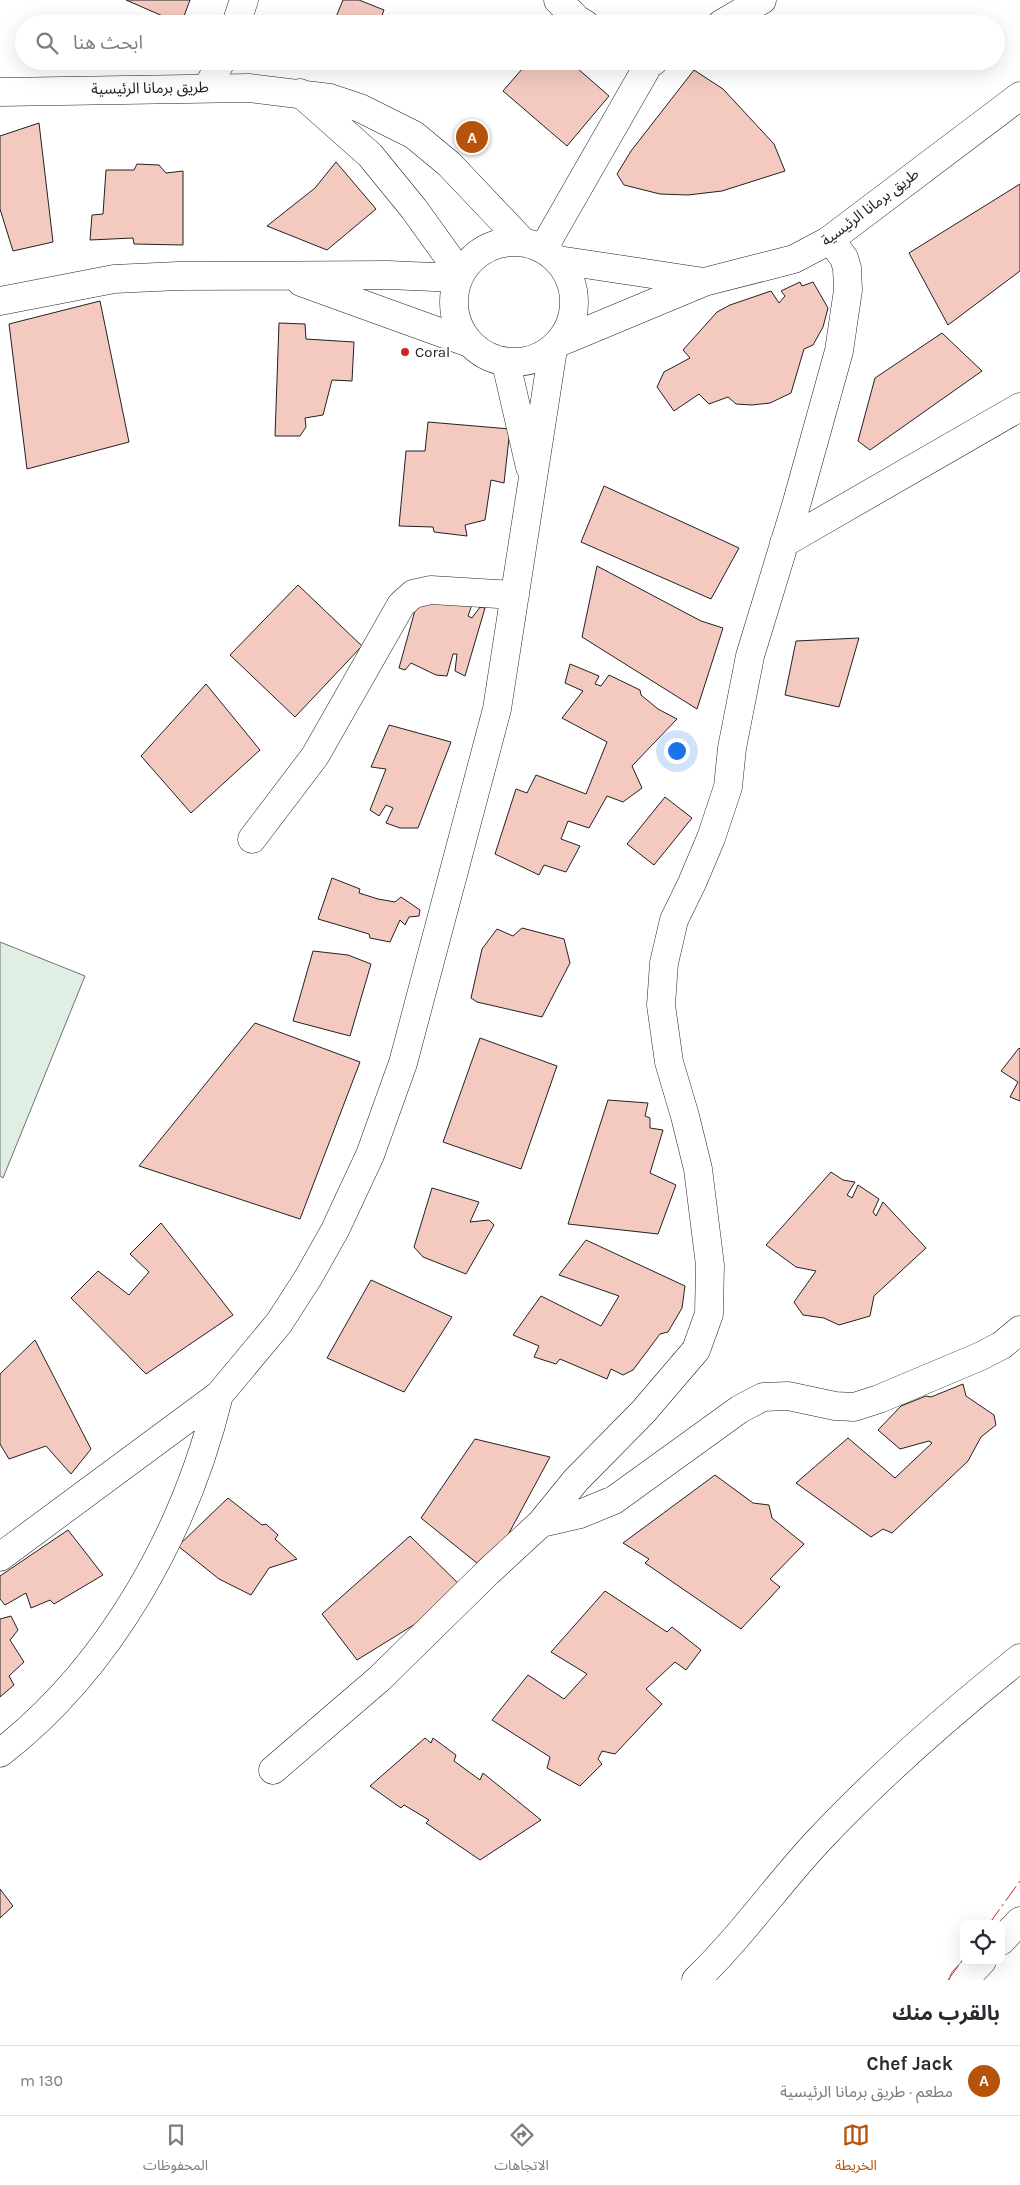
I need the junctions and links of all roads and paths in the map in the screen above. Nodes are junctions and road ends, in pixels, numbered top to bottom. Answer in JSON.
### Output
{"nodes":[{"id":1,"x":244,"y":0,"type":"edge"},
{"id":2,"x":558,"y":0,"type":"edge"},
{"id":3,"x":762,"y":0,"type":"edge"},
{"id":4,"x":583,"y":14,"type":"edge"},
{"id":5,"x":239,"y":15,"type":"edge"},
{"id":6,"x":736,"y":15,"type":"edge"},
{"id":7,"x":216,"y":70,"type":"edge"},
{"id":8,"x":645,"y":70,"type":"edge"},
{"id":9,"x":208,"y":87,"type":"junction"},
{"id":10,"x":0,"y":92,"type":"edge"},
{"id":11,"x":300,"y":92,"type":"junction"},
{"id":12,"x":1020,"y":96,"type":"edge"},
{"id":13,"x":828,"y":241,"type":"junction"},
{"id":14,"x":541,"y":250,"type":"junction"},
{"id":15,"x":283,"y":276,"type":"junction"},
{"id":16,"x":459,"y":276,"type":"junction"},
{"id":17,"x":704,"y":282,"type":"junction"},
{"id":18,"x":0,"y":300,"type":"edge"},
{"id":19,"x":467,"y":342,"type":"junction"},
{"id":20,"x":557,"y":346,"type":"junction"},
{"id":21,"x":506,"y":363,"type":"junction"},
{"id":22,"x":1020,"y":407,"type":"edge"},
{"id":23,"x":532,"y":478,"type":"junction"},
{"id":24,"x":784,"y":543,"type":"junction"},
{"id":25,"x":515,"y":596,"type":"junction"},
{"id":26,"x":252,"y":839,"type":"dead end"},
{"id":27,"x":1020,"y":1330,"type":"edge"},
{"id":28,"x":219,"y":1395,"type":"junction"},
{"id":29,"x":541,"y":1523,"type":"junction"},
{"id":30,"x":0,"y":1557,"type":"edge"},
{"id":31,"x":1020,"y":1658,"type":"edge"},
{"id":32,"x":0,"y":1753,"type":"edge"},
{"id":33,"x":273,"y":1770,"type":"dead end"},
{"id":34,"x":1020,"y":1921,"type":"edge"},
{"id":35,"x":1005,"y":1937,"type":"edge"},
{"id":36,"x":978,"y":1965,"type":"edge"},
{"id":37,"x":696,"y":1980,"type":"edge"},
{"id":38,"x":964,"y":1980,"type":"edge"}],
"edges":[{"from":1,"to":5,"type":"street"},
{"from":2,"to":4,"type":"street"},
{"from":3,"to":6,"type":"street"},
{"from":7,"to":9,"type":"street"},
{"from":8,"to":14,"type":"street"},
{"from":9,"to":10,"type":"street","name":"طريق برمانا الرئيسية"},
{"from":9,"to":11,"type":"street","name":"طريق برمانا الرئيسية"},
{"from":11,"to":14,"type":"street","name":"طريق برمانا الرئيسية"},
{"from":11,"to":16,"type":"street"},
{"from":12,"to":13,"type":"street","name":"طريق برمانا الرئيسية"},
{"from":13,"to":17,"type":"street","name":"طريق برمانا الرئيسية"},
{"from":13,"to":24,"type":"street"},
{"from":14,"to":16,"type":"street"},
{"from":14,"to":17,"type":"street","name":"طريق برمانا الرئيسية"},
{"from":14,"to":20,"type":"street"},
{"from":15,"to":16,"type":"street"},
{"from":15,"to":18,"type":"street"},
{"from":15,"to":19,"type":"street"},
{"from":16,"to":19,"type":"street"},
{"from":17,"to":20,"type":"street","name":"طريق برمانا الرئيسية"},
{"from":19,"to":21,"type":"street"},
{"from":20,"to":21,"type":"street"},
{"from":20,"to":23,"type":"street"},
{"from":21,"to":23,"type":"street"},
{"from":22,"to":24,"type":"street"},
{"from":23,"to":25,"type":"street"},
{"from":24,"to":29,"type":"street"},
{"from":25,"to":26,"type":"street"},
{"from":25,"to":28,"type":"street"},
{"from":27,"to":29,"type":"street"},
{"from":28,"to":30,"type":"street"},
{"from":28,"to":32,"type":"street"},
{"from":29,"to":33,"type":"street"},
{"from":31,"to":37,"type":"street"},
{"from":34,"to":35,"type":"street"},
{"from":36,"to":38,"type":"street"}]}
